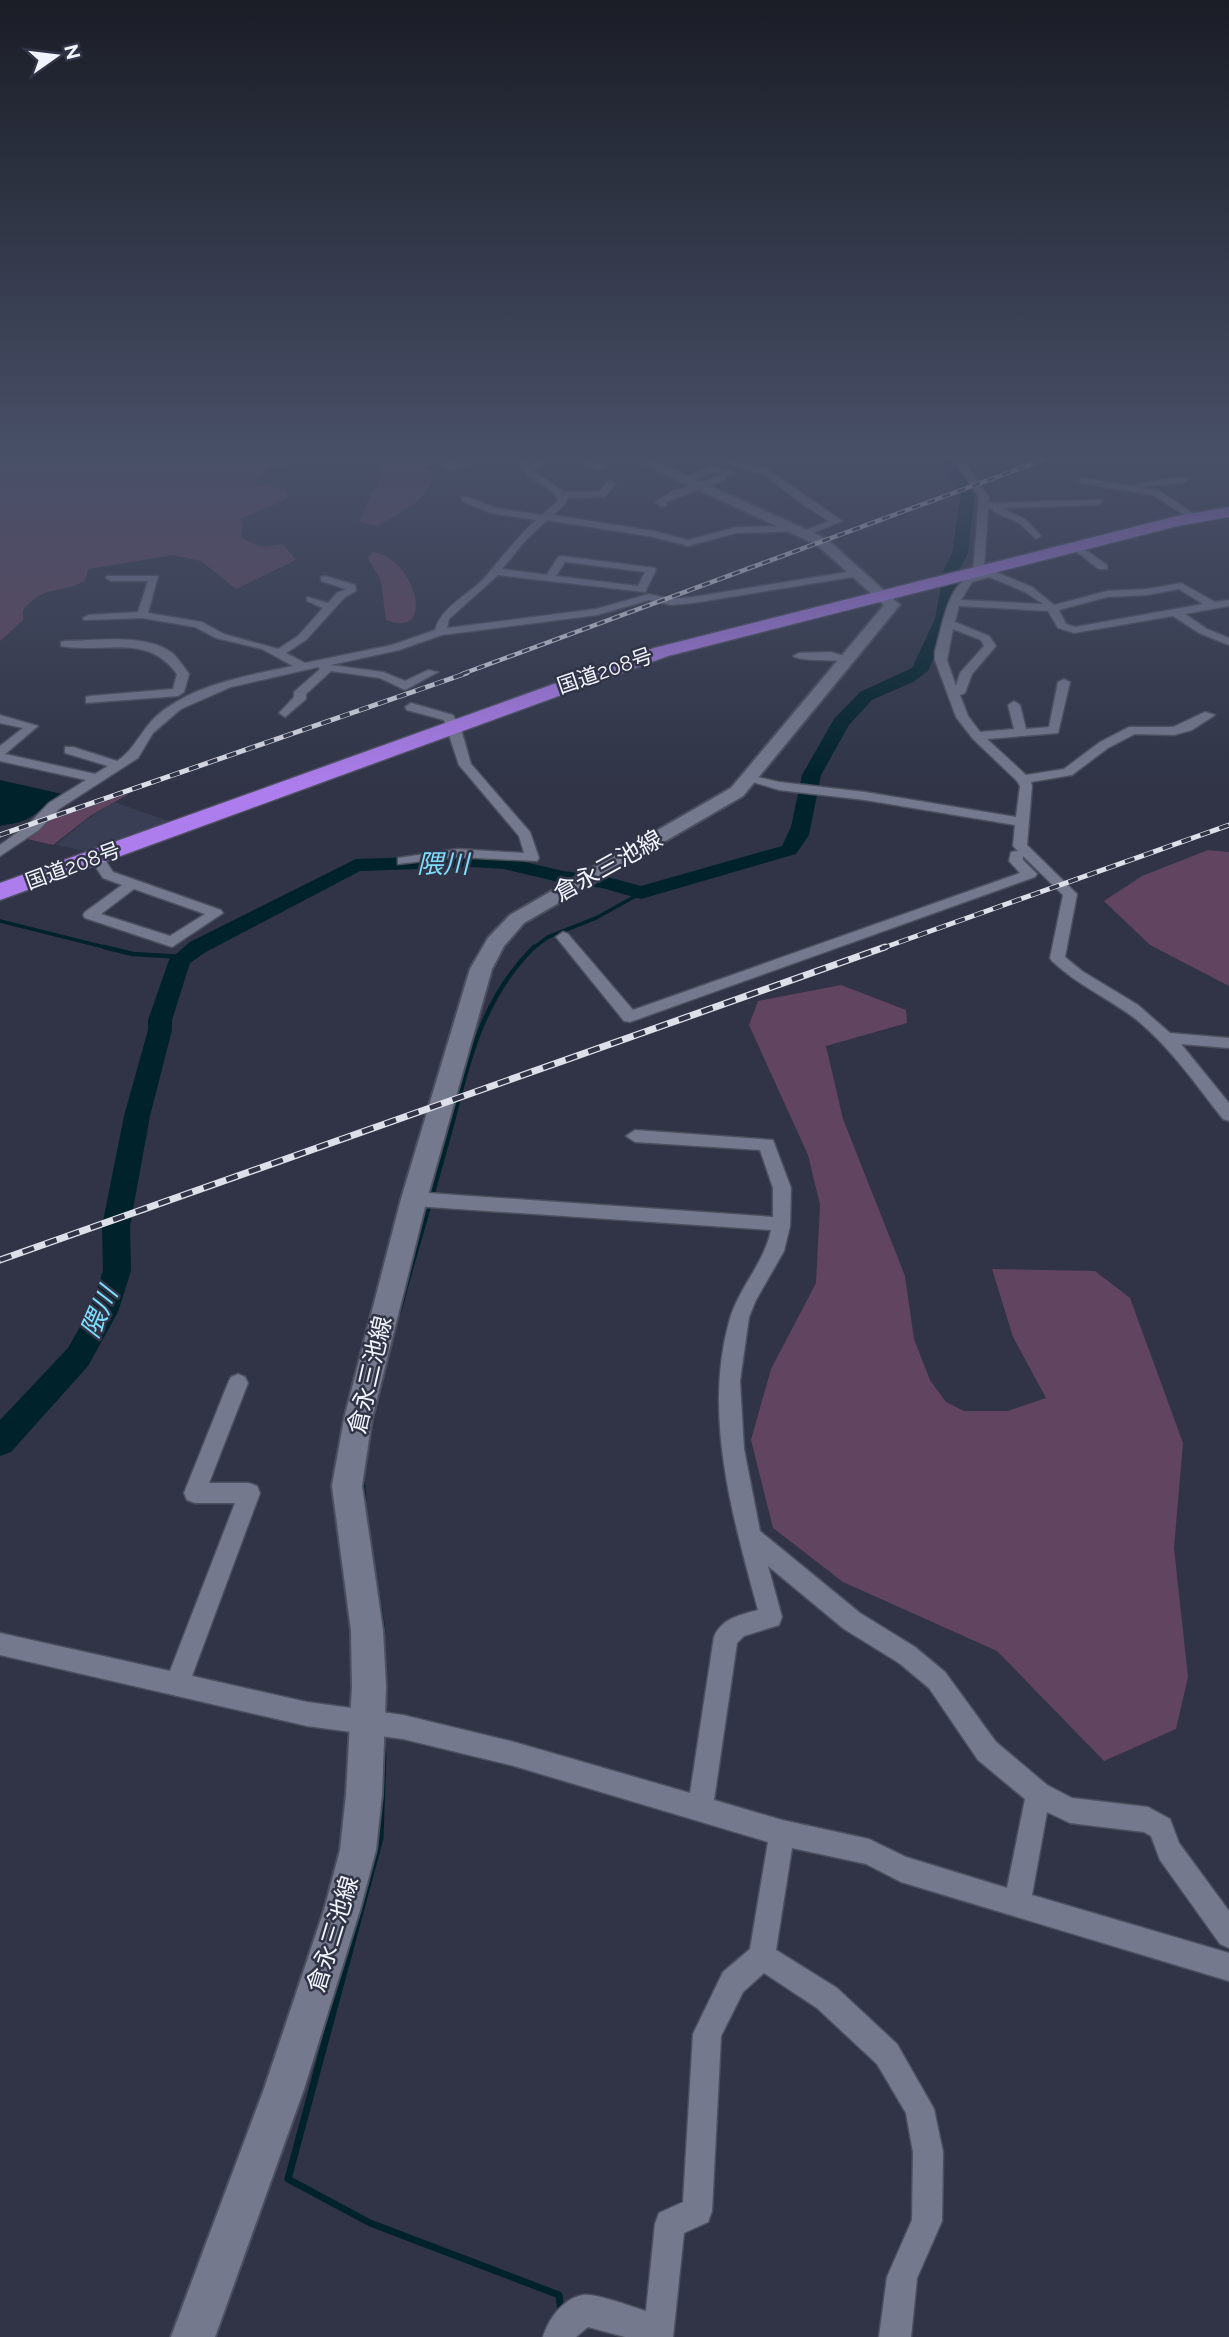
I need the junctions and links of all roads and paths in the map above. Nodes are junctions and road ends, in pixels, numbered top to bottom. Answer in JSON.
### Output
{"nodes":[{"id":1,"x":556,"y":569,"type":"edge"},
{"id":2,"x":643,"y":569,"type":"edge"},
{"id":3,"x":855,"y":569,"type":"edge"},
{"id":4,"x":993,"y":569,"type":"edge"},
{"id":5,"x":494,"y":571,"type":"joint"},
{"id":6,"x":982,"y":572,"type":"junction"},
{"id":7,"x":859,"y":573,"type":"junction"},
{"id":8,"x":111,"y":578,"type":"dead end"},
{"id":9,"x":550,"y":578,"type":"junction"},
{"id":10,"x":325,"y":579,"type":"dead end"},
{"id":11,"x":882,"y":596,"type":"junction"},
{"id":12,"x":311,"y":599,"type":"dead end"},
{"id":13,"x":955,"y":603,"type":"junction"},
{"id":14,"x":1229,"y":603,"type":"edge"},
{"id":15,"x":1213,"y":606,"type":"junction"},
{"id":16,"x":329,"y":607,"type":"junction"},
{"id":17,"x":1054,"y":608,"type":"junction"},
{"id":18,"x":1176,"y":613,"type":"junction"},
{"id":19,"x":142,"y":615,"type":"junction"},
{"id":20,"x":88,"y":618,"type":"dead end"},
{"id":21,"x":948,"y":624,"type":"junction"},
{"id":22,"x":479,"y":627,"type":"junction"},
{"id":23,"x":440,"y":632,"type":"junction"},
{"id":24,"x":499,"y":636,"type":"dead end"},
{"id":25,"x":1229,"y":642,"type":"edge"},
{"id":26,"x":65,"y":644,"type":"dead end"},
{"id":27,"x":279,"y":653,"type":"junction"},
{"id":28,"x":799,"y":656,"type":"dead end"},
{"id":29,"x":848,"y":659,"type":"junction"},
{"id":30,"x":308,"y":665,"type":"junction"},
{"id":31,"x":328,"y":668,"type":"junction"},
{"id":32,"x":432,"y":671,"type":"dead end"},
{"id":33,"x":1064,"y":682,"type":"dead end"},
{"id":34,"x":954,"y":691,"type":"junction"},
{"id":35,"x":178,"y":692,"type":"junction"},
{"id":36,"x":200,"y":696,"type":"junction"},
{"id":37,"x":90,"y":700,"type":"dead end"},
{"id":38,"x":1014,"y":705,"type":"dead end"},
{"id":39,"x":411,"y":707,"type":"dead end"},
{"id":40,"x":285,"y":712,"type":"dead end"},
{"id":41,"x":1209,"y":715,"type":"dead end"},
{"id":42,"x":0,"y":719,"type":"edge"},
{"id":43,"x":454,"y":725,"type":"junction"},
{"id":44,"x":1021,"y":733,"type":"junction"},
{"id":45,"x":977,"y":736,"type":"junction"},
{"id":46,"x":69,"y":750,"type":"dead end"},
{"id":47,"x":0,"y":754,"type":"edge"},
{"id":48,"x":118,"y":765,"type":"junction"},
{"id":49,"x":98,"y":779,"type":"junction"},
{"id":50,"x":749,"y":779,"type":"junction"},
{"id":51,"x":1023,"y":779,"type":"junction"},
{"id":52,"x":1023,"y":822,"type":"junction"},
{"id":53,"x":1023,"y":849,"type":"junction"},
{"id":54,"x":0,"y":852,"type":"edge"},
{"id":55,"x":96,"y":857,"type":"junction"},
{"id":56,"x":403,"y":860,"type":"dead end"},
{"id":57,"x":132,"y":884,"type":"junction"},
{"id":58,"x":0,"y":892,"type":"edge"},
{"id":59,"x":563,"y":937,"type":"dead end"},
{"id":60,"x":1168,"y":1038,"type":"junction"},
{"id":61,"x":1229,"y":1043,"type":"edge"},
{"id":62,"x":1229,"y":1115,"type":"edge"},
{"id":63,"x":635,"y":1136,"type":"dead end"},
{"id":64,"x":414,"y":1199,"type":"junction"},
{"id":65,"x":780,"y":1224,"type":"junction"},
{"id":66,"x":238,"y":1383,"type":"dead end"},
{"id":67,"x":752,"y":1538,"type":"junction"},
{"id":68,"x":0,"y":1644,"type":"edge"},
{"id":69,"x":177,"y":1685,"type":"junction"},
{"id":70,"x":368,"y":1722,"type":"junction"},
{"id":71,"x":1038,"y":1794,"type":"junction"},
{"id":72,"x":701,"y":1809,"type":"junction"},
{"id":73,"x":782,"y":1833,"type":"junction"},
{"id":74,"x":1017,"y":1904,"type":"junction"},
{"id":75,"x":1229,"y":1935,"type":"edge"},
{"id":76,"x":762,"y":1955,"type":"junction"},
{"id":77,"x":1229,"y":1967,"type":"edge"},
{"id":78,"x":193,"y":2337,"type":"edge"},
{"id":79,"x":559,"y":2337,"type":"edge"},
{"id":80,"x":895,"y":2337,"type":"edge"}],
"edges":[{"from":1,"to":9,"type":"street"},
{"from":2,"to":9,"type":"street"},
{"from":3,"to":7,"type":"main road"},
{"from":4,"to":6,"type":"highway","name":"国道208号"},
{"from":5,"to":9,"type":"street"},
{"from":5,"to":23,"type":"street"},
{"from":6,"to":11,"type":"highway","name":"国道208号"},
{"from":6,"to":13,"type":"street"},
{"from":6,"to":17,"type":"street"},
{"from":7,"to":11,"type":"main road"},
{"from":7,"to":22,"type":"street"},
{"from":8,"to":19,"type":"street"},
{"from":10,"to":16,"type":"street"},
{"from":11,"to":29,"type":"main road","name":"倉永三池線"},
{"from":11,"to":43,"type":"highway","name":"国道208号"},
{"from":12,"to":16,"type":"street"},
{"from":13,"to":17,"type":"street"},
{"from":13,"to":21,"type":"street"},
{"from":14,"to":15,"type":"street"},
{"from":15,"to":17,"type":"street"},
{"from":15,"to":18,"type":"street"},
{"from":16,"to":27,"type":"street"},
{"from":17,"to":18,"type":"street"},
{"from":18,"to":25,"type":"street"},
{"from":19,"to":20,"type":"street"},
{"from":19,"to":27,"type":"street"},
{"from":21,"to":34,"type":"street"},
{"from":21,"to":34,"type":"street"},
{"from":22,"to":23,"type":"street"},
{"from":22,"to":24,"type":"street"},
{"from":23,"to":30,"type":"street"},
{"from":26,"to":35,"type":"street"},
{"from":27,"to":30,"type":"street"},
{"from":28,"to":29,"type":"street"},
{"from":29,"to":50,"type":"main road","name":"倉永三池線"},
{"from":30,"to":31,"type":"street"},
{"from":30,"to":36,"type":"street"},
{"from":31,"to":32,"type":"street"},
{"from":31,"to":40,"type":"street"},
{"from":33,"to":44,"type":"street"},
{"from":34,"to":45,"type":"street"},
{"from":35,"to":36,"type":"street"},
{"from":35,"to":37,"type":"street"},
{"from":36,"to":48,"type":"street"},
{"from":38,"to":44,"type":"street"},
{"from":39,"to":43,"type":"street"},
{"from":41,"to":51,"type":"street"},
{"from":42,"to":47,"type":"street"},
{"from":43,"to":55,"type":"highway","name":"国道208号"},
{"from":43,"to":56,"type":"street"},
{"from":44,"to":45,"type":"street"},
{"from":45,"to":51,"type":"street"},
{"from":46,"to":48,"type":"street"},
{"from":47,"to":49,"type":"street"},
{"from":48,"to":49,"type":"street"},
{"from":49,"to":54,"type":"street"},
{"from":50,"to":52,"type":"street"},
{"from":50,"to":64,"type":"main road","name":"倉永三池線"},
{"from":51,"to":52,"type":"street"},
{"from":52,"to":53,"type":"street"},
{"from":53,"to":59,"type":"street"},
{"from":53,"to":60,"type":"street"},
{"from":55,"to":57,"type":"street"},
{"from":55,"to":58,"type":"highway","name":"国道208号"},
{"from":57,"to":57,"type":"street"},
{"from":60,"to":61,"type":"street"},
{"from":60,"to":62,"type":"street"},
{"from":63,"to":65,"type":"street"},
{"from":64,"to":65,"type":"street"},
{"from":64,"to":70,"type":"main road","name":"倉永三池線"},
{"from":65,"to":67,"type":"street"},
{"from":66,"to":69,"type":"street"},
{"from":67,"to":71,"type":"street"},
{"from":67,"to":72,"type":"street"},
{"from":68,"to":69,"type":"street"},
{"from":69,"to":70,"type":"street"},
{"from":70,"to":72,"type":"street"},
{"from":70,"to":78,"type":"main road","name":"倉永三池線"},
{"from":71,"to":74,"type":"street"},
{"from":71,"to":75,"type":"street"},
{"from":72,"to":73,"type":"street"},
{"from":73,"to":74,"type":"street"},
{"from":73,"to":76,"type":"street"},
{"from":74,"to":77,"type":"street"},
{"from":76,"to":79,"type":"street"},
{"from":76,"to":80,"type":"street"}]}
